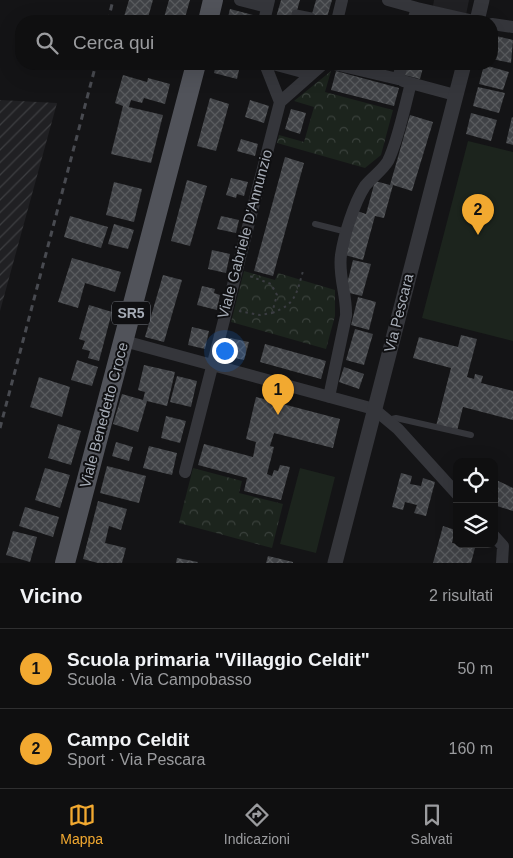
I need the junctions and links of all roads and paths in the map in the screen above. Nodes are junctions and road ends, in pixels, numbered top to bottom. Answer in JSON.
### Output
{"nodes":[{"id":1,"x":213,"y":0,"type":"edge"},
{"id":2,"x":240,"y":0,"type":"edge"},
{"id":3,"x":342,"y":0,"type":"edge"},
{"id":4,"x":388,"y":0,"type":"edge"},
{"id":5,"x":482,"y":0,"type":"edge"},
{"id":6,"x":268,"y":3,"type":"edge"},
{"id":7,"x":417,"y":8,"type":"junction"},
{"id":8,"x":296,"y":14,"type":"dead end"},
{"id":9,"x":209,"y":15,"type":"edge"},
{"id":10,"x":301,"y":15,"type":"edge"},
{"id":11,"x":338,"y":15,"type":"edge"},
{"id":12,"x":415,"y":15,"type":"edge"},
{"id":13,"x":448,"y":15,"type":"edge"},
{"id":14,"x":477,"y":15,"type":"edge"},
{"id":15,"x":498,"y":25,"type":"edge"},
{"id":16,"x":513,"y":27,"type":"edge"},
{"id":17,"x":194,"y":70,"type":"edge"},
{"id":18,"x":267,"y":70,"type":"edge"},
{"id":19,"x":315,"y":70,"type":"edge"},
{"id":20,"x":358,"y":70,"type":"edge"},
{"id":21,"x":400,"y":70,"type":"edge"},
{"id":22,"x":462,"y":70,"type":"edge"},
{"id":23,"x":398,"y":80,"type":"junction"},
{"id":24,"x":411,"y":83,"type":"junction"},
{"id":25,"x":455,"y":95,"type":"junction"},
{"id":26,"x":280,"y":102,"type":"junction"},
{"id":27,"x":315,"y":224,"type":"dead end"},
{"id":28,"x":348,"y":232,"type":"junction"},
{"id":29,"x":235,"y":271,"type":"junction"},
{"id":30,"x":303,"y":272,"type":"dead end"},
{"id":31,"x":224,"y":313,"type":"junction"},
{"id":32,"x":272,"y":313,"type":"junction"},
{"id":33,"x":124,"y":340,"type":"junction"},
{"id":34,"x":212,"y":366,"type":"junction"},
{"id":35,"x":329,"y":396,"type":"junction"},
{"id":36,"x":374,"y":409,"type":"junction"},
{"id":37,"x":388,"y":420,"type":"junction"},
{"id":38,"x":471,"y":435,"type":"dead end"},
{"id":39,"x":185,"y":472,"type":"dead end"},
{"id":40,"x":453,"y":490,"type":"edge"},
{"id":41,"x":508,"y":545,"type":"edge"},
{"id":42,"x":65,"y":563,"type":"edge"},
{"id":43,"x":335,"y":563,"type":"edge"},
{"id":44,"x":502,"y":563,"type":"edge"}],
"edges":[{"from":1,"to":9,"type":"main road"},
{"from":2,"to":6,"type":"street"},
{"from":3,"to":11,"type":"street"},
{"from":4,"to":7,"type":"street"},
{"from":5,"to":14,"type":"street"},
{"from":7,"to":12,"type":"street"},
{"from":7,"to":13,"type":"street"},
{"from":8,"to":10,"type":"street"},
{"from":15,"to":16,"type":"street"},
{"from":17,"to":33,"type":"main road","name":"Viale Benedetto Croce","number":"SR5"},
{"from":18,"to":26,"type":"street"},
{"from":19,"to":26,"type":"street"},
{"from":20,"to":23,"type":"street"},
{"from":21,"to":23,"type":"street"},
{"from":22,"to":25,"type":"street","name":"Via Pescara"},
{"from":23,"to":24,"type":"street"},
{"from":24,"to":25,"type":"street"},
{"from":24,"to":28,"type":"street"},
{"from":25,"to":36,"type":"street","name":"Via Pescara"},
{"from":26,"to":29,"type":"street","name":"Viale Gabriele D'Annunzio"},
{"from":27,"to":28,"type":"lane"},
{"from":28,"to":35,"type":"street"},
{"from":29,"to":31,"type":"street","name":"Viale Gabriele D'Annunzio"},
{"from":29,"to":32,"type":"path"},
{"from":30,"to":32,"type":"path"},
{"from":31,"to":32,"type":"path"},
{"from":31,"to":34,"type":"street","name":"Viale Gabriele D'Annunzio"},
{"from":33,"to":34,"type":"street"},
{"from":33,"to":42,"type":"main road","name":"Viale Benedetto Croce","number":"SR5"},
{"from":34,"to":35,"type":"street"},
{"from":34,"to":39,"type":"street","name":"Viale Gabriele D'Annunzio"},
{"from":35,"to":36,"type":"street"},
{"from":36,"to":37,"type":"street"},
{"from":36,"to":43,"type":"street","name":"Via Pescara"},
{"from":37,"to":38,"type":"lane"},
{"from":37,"to":40,"type":"street"},
{"from":41,"to":44,"type":"street"}]}
